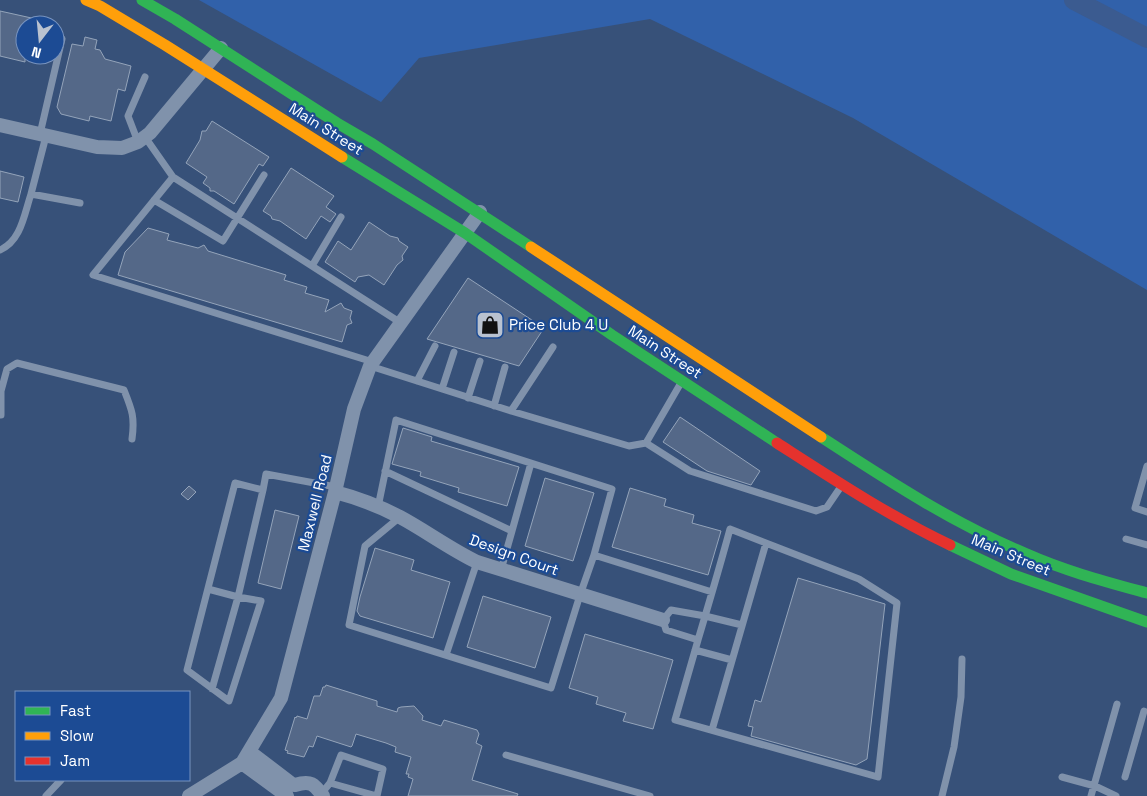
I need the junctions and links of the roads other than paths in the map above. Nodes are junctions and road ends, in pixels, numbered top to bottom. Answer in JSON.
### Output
{"nodes":[{"id":1,"x":86,"y":0,"type":"edge"},
{"id":2,"x":142,"y":0,"type":"edge"},
{"id":3,"x":222,"y":48,"type":"junction"},
{"id":4,"x":57,"y":65,"type":"edge"},
{"id":5,"x":204,"y":69,"type":"junction"},
{"id":6,"x":145,"y":77,"type":"dead end"},
{"id":7,"x":0,"y":124,"type":"edge"},
{"id":8,"x":43,"y":135,"type":"junction"},
{"id":9,"x":141,"y":140,"type":"junction"},
{"id":10,"x":264,"y":175,"type":"dead end"},
{"id":11,"x":173,"y":177,"type":"junction"},
{"id":12,"x":32,"y":194,"type":"junction"},
{"id":13,"x":154,"y":200,"type":"junction"},
{"id":14,"x":80,"y":204,"type":"dead end"},
{"id":15,"x":480,"y":212,"type":"junction"},
{"id":16,"x":341,"y":217,"type":"dead end"},
{"id":17,"x":238,"y":219,"type":"junction"},
{"id":18,"x":464,"y":234,"type":"junction"},
{"id":19,"x":0,"y":250,"type":"edge"},
{"id":20,"x":312,"y":266,"type":"junction"},
{"id":21,"x":400,"y":323,"type":"junction"},
{"id":22,"x":435,"y":346,"type":"dead end"},
{"id":23,"x":553,"y":346,"type":"dead end"},
{"id":24,"x":454,"y":352,"type":"dead end"},
{"id":25,"x":480,"y":361,"type":"dead end"},
{"id":26,"x":372,"y":364,"type":"junction"},
{"id":27,"x":505,"y":368,"type":"dead end"},
{"id":28,"x":417,"y":381,"type":"junction"},
{"id":29,"x":682,"y":381,"type":"junction"},
{"id":30,"x":442,"y":389,"type":"junction"},
{"id":31,"x":468,"y":398,"type":"junction"},
{"id":32,"x":494,"y":406,"type":"junction"},
{"id":33,"x":511,"y":411,"type":"junction"},
{"id":34,"x":1,"y":415,"type":"edge"},
{"id":35,"x":132,"y":439,"type":"dead end"},
{"id":36,"x":646,"y":443,"type":"junction"},
{"id":37,"x":531,"y":463,"type":"junction"},
{"id":38,"x":1147,"y":466,"type":"edge"},
{"id":39,"x":386,"y":471,"type":"junction"},
{"id":40,"x":842,"y":485,"type":"junction"},
{"id":41,"x":336,"y":489,"type":"junction"},
{"id":42,"x":264,"y":490,"type":"junction"},
{"id":43,"x":378,"y":507,"type":"junction"},
{"id":44,"x":1147,"y":512,"type":"edge"},
{"id":45,"x":400,"y":517,"type":"junction"},
{"id":46,"x":512,"y":531,"type":"junction"},
{"id":47,"x":1126,"y":539,"type":"dead end"},
{"id":48,"x":766,"y":543,"type":"junction"},
{"id":49,"x":1147,"y":545,"type":"edge"},
{"id":50,"x":594,"y":555,"type":"junction"},
{"id":51,"x":477,"y":562,"type":"junction"},
{"id":52,"x":500,"y":570,"type":"junction"},
{"id":53,"x":208,"y":589,"type":"junction"},
{"id":54,"x":712,"y":592,"type":"junction"},
{"id":55,"x":1147,"y":593,"type":"edge"},
{"id":56,"x":580,"y":595,"type":"junction"},
{"id":57,"x":238,"y":597,"type":"junction"},
{"id":58,"x":705,"y":616,"type":"junction"},
{"id":59,"x":663,"y":620,"type":"junction"},
{"id":60,"x":1147,"y":622,"type":"edge"},
{"id":61,"x":742,"y":625,"type":"junction"},
{"id":62,"x":698,"y":640,"type":"junction"},
{"id":63,"x":695,"y":650,"type":"junction"},
{"id":64,"x":446,"y":655,"type":"junction"},
{"id":65,"x":962,"y":659,"type":"dead end"},
{"id":66,"x":732,"y":660,"type":"junction"},
{"id":67,"x":212,"y":689,"type":"junction"},
{"id":68,"x":1117,"y":704,"type":"dead end"},
{"id":69,"x":1144,"y":711,"type":"dead end"},
{"id":70,"x":712,"y":730,"type":"junction"},
{"id":71,"x":506,"y":755,"type":"dead end"},
{"id":72,"x":246,"y":757,"type":"junction"},
{"id":73,"x":1062,"y":777,"type":"dead end"},
{"id":74,"x":1125,"y":777,"type":"dead end"},
{"id":75,"x":59,"y":781,"type":"edge"},
{"id":76,"x":1094,"y":786,"type":"junction"},
{"id":77,"x":325,"y":791,"type":"edge"},
{"id":78,"x":46,"y":796,"type":"edge"},
{"id":79,"x":189,"y":796,"type":"edge"},
{"id":80,"x":287,"y":796,"type":"edge"},
{"id":81,"x":377,"y":796,"type":"edge"},
{"id":82,"x":651,"y":796,"type":"edge"},
{"id":83,"x":942,"y":796,"type":"edge"},
{"id":84,"x":1092,"y":796,"type":"edge"},
{"id":85,"x":1116,"y":796,"type":"edge"}],
"edges":[{"from":1,"to":5,"type":"main road","name":"Main Street"},
{"from":2,"to":3,"type":"main road","name":"Main Street"},
{"from":3,"to":5,"type":"street"},
{"from":3,"to":15,"type":"main road","name":"Main Street"},
{"from":4,"to":8,"type":"lane"},
{"from":5,"to":9,"type":"street"},
{"from":5,"to":18,"type":"main road","name":"Main Street"},
{"from":6,"to":9,"type":"lane"},
{"from":7,"to":8,"type":"street"},
{"from":8,"to":9,"type":"street"},
{"from":8,"to":12,"type":"lane"},
{"from":9,"to":11,"type":"lane"},
{"from":10,"to":17,"type":"lane"},
{"from":11,"to":13,"type":"lane"},
{"from":11,"to":17,"type":"lane"},
{"from":12,"to":14,"type":"lane"},
{"from":12,"to":19,"type":"lane"},
{"from":13,"to":17,"type":"lane"},
{"from":13,"to":26,"type":"lane"},
{"from":15,"to":18,"type":"street","name":"Maxwell Road"},
{"from":15,"to":55,"type":"main road","name":"Main Street"},
{"from":16,"to":20,"type":"lane"},
{"from":17,"to":20,"type":"lane"},
{"from":18,"to":21,"type":"street","name":"Maxwell Road"},
{"from":18,"to":29,"type":"main road","name":"Main Street"},
{"from":20,"to":21,"type":"lane"},
{"from":21,"to":26,"type":"street","name":"Maxwell Road"},
{"from":22,"to":28,"type":"lane"},
{"from":23,"to":33,"type":"lane"},
{"from":24,"to":30,"type":"lane"},
{"from":25,"to":31,"type":"lane"},
{"from":26,"to":28,"type":"lane"},
{"from":26,"to":41,"type":"street","name":"Maxwell Road"},
{"from":27,"to":32,"type":"lane"},
{"from":28,"to":30,"type":"lane"},
{"from":29,"to":36,"type":"lane"},
{"from":29,"to":40,"type":"main road","name":"Main Street"},
{"from":30,"to":31,"type":"lane"},
{"from":31,"to":32,"type":"lane"},
{"from":32,"to":33,"type":"lane"},
{"from":33,"to":36,"type":"lane"},
{"from":34,"to":35,"type":"lane"},
{"from":36,"to":40,"type":"lane"},
{"from":37,"to":39,"type":"lane"},
{"from":37,"to":46,"type":"lane"},
{"from":37,"to":50,"type":"lane"},
{"from":38,"to":44,"type":"lane"},
{"from":39,"to":43,"type":"lane"},
{"from":39,"to":46,"type":"lane"},
{"from":40,"to":60,"type":"main road","name":"Main Street"},
{"from":41,"to":42,"type":"lane"},
{"from":41,"to":43,"type":"street","name":"Design Court"},
{"from":41,"to":72,"type":"street","name":"Maxwell Road"},
{"from":42,"to":53,"type":"lane"},
{"from":42,"to":57,"type":"lane"},
{"from":43,"to":45,"type":"street","name":"Design Court"},
{"from":45,"to":51,"type":"street","name":"Design Court"},
{"from":45,"to":64,"type":"lane"},
{"from":46,"to":52,"type":"lane"},
{"from":47,"to":49,"type":"lane"},
{"from":48,"to":54,"type":"lane"},
{"from":48,"to":61,"type":"lane"},
{"from":48,"to":70,"type":"lane"},
{"from":50,"to":54,"type":"lane"},
{"from":50,"to":56,"type":"lane"},
{"from":51,"to":52,"type":"street","name":"Design Court"},
{"from":51,"to":64,"type":"lane"},
{"from":52,"to":56,"type":"street","name":"Design Court"},
{"from":53,"to":57,"type":"lane"},
{"from":53,"to":67,"type":"lane"},
{"from":54,"to":58,"type":"lane"},
{"from":56,"to":59,"type":"street","name":"Design Court"},
{"from":56,"to":64,"type":"lane"},
{"from":57,"to":67,"type":"lane"},
{"from":57,"to":67,"type":"lane"},
{"from":58,"to":59,"type":"lane"},
{"from":58,"to":61,"type":"lane"},
{"from":58,"to":62,"type":"lane"},
{"from":59,"to":62,"type":"lane"},
{"from":61,"to":66,"type":"lane"},
{"from":62,"to":63,"type":"lane"},
{"from":63,"to":66,"type":"lane"},
{"from":63,"to":70,"type":"lane"},
{"from":65,"to":83,"type":"lane"},
{"from":66,"to":70,"type":"lane"},
{"from":68,"to":76,"type":"lane"},
{"from":69,"to":74,"type":"lane"},
{"from":71,"to":82,"type":"lane"},
{"from":72,"to":77,"type":"street"},
{"from":72,"to":79,"type":"street","name":"Maxwell Road"},
{"from":72,"to":80,"type":"street"},
{"from":73,"to":76,"type":"lane"},
{"from":75,"to":78,"type":"lane"},
{"from":76,"to":84,"type":"lane"},
{"from":76,"to":85,"type":"lane"},
{"from":77,"to":81,"type":"lane"},
{"from":77,"to":81,"type":"lane"}]}
